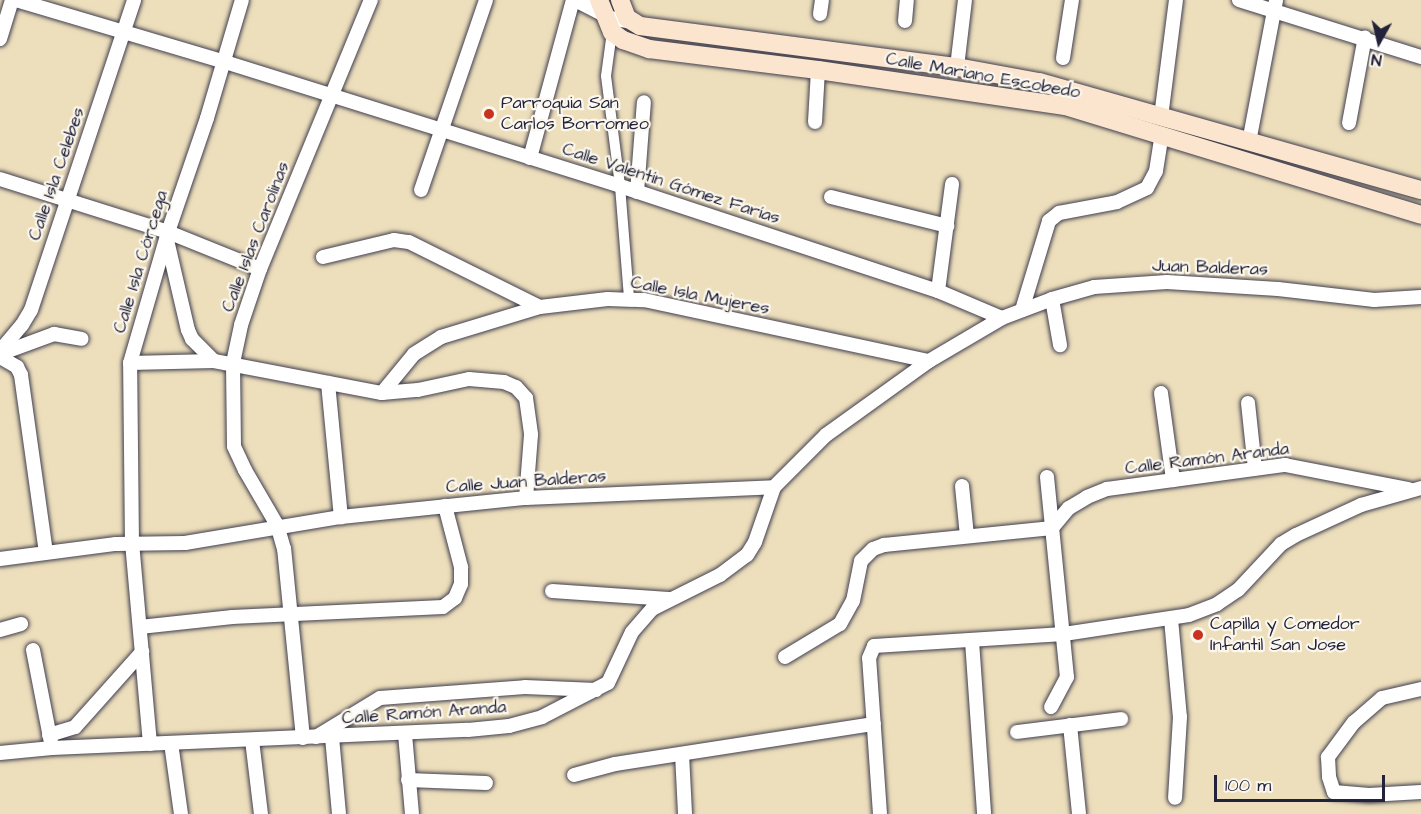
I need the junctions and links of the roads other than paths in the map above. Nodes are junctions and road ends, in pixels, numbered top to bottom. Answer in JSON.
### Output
{"nodes":[{"id":1,"x":14,"y":0,"type":"edge"},
{"id":2,"x":134,"y":0,"type":"edge"},
{"id":3,"x":243,"y":0,"type":"edge"},
{"id":4,"x":371,"y":0,"type":"edge"},
{"id":5,"x":486,"y":0,"type":"edge"},
{"id":6,"x":574,"y":0,"type":"edge"},
{"id":7,"x":620,"y":0,"type":"edge"},
{"id":8,"x":822,"y":0,"type":"edge"},
{"id":9,"x":907,"y":0,"type":"edge"},
{"id":10,"x":965,"y":0,"type":"edge"},
{"id":11,"x":1072,"y":0,"type":"edge"},
{"id":12,"x":1176,"y":0,"type":"edge"},
{"id":13,"x":1239,"y":0,"type":"edge"},
{"id":14,"x":1274,"y":5,"type":"edge"},
{"id":15,"x":601,"y":7,"type":"edge"},
{"id":16,"x":820,"y":14,"type":"dead end"},
{"id":17,"x":905,"y":21,"type":"dead end"},
{"id":18,"x":632,"y":22,"type":"junction"},
{"id":19,"x":612,"y":32,"type":"junction"},
{"id":20,"x":124,"y":33,"type":"junction"},
{"id":21,"x":1365,"y":37,"type":"junction"},
{"id":22,"x":0,"y":39,"type":"edge"},
{"id":23,"x":1421,"y":57,"type":"edge"},
{"id":24,"x":1064,"y":58,"type":"dead end"},
{"id":25,"x":225,"y":62,"type":"junction"},
{"id":26,"x":957,"y":67,"type":"junction"},
{"id":27,"x":818,"y":70,"type":"junction"},
{"id":28,"x":332,"y":97,"type":"junction"},
{"id":29,"x":644,"y":102,"type":"dead end"},
{"id":30,"x":814,"y":122,"type":"dead end"},
{"id":31,"x":1349,"y":123,"type":"dead end"},
{"id":32,"x":1161,"y":126,"type":"junction"},
{"id":33,"x":442,"y":129,"type":"junction"},
{"id":34,"x":1249,"y":142,"type":"junction"},
{"id":35,"x":530,"y":158,"type":"junction"},
{"id":36,"x":0,"y":179,"type":"edge"},
{"id":37,"x":952,"y":184,"type":"dead end"},
{"id":38,"x":620,"y":186,"type":"junction"},
{"id":39,"x":421,"y":190,"type":"dead end"},
{"id":40,"x":1421,"y":190,"type":"edge"},
{"id":41,"x":637,"y":192,"type":"junction"},
{"id":42,"x":831,"y":197,"type":"dead end"},
{"id":43,"x":66,"y":200,"type":"junction"},
{"id":44,"x":1419,"y":215,"type":"edge"},
{"id":45,"x":947,"y":226,"type":"junction"},
{"id":46,"x":167,"y":235,"type":"junction"},
{"id":47,"x":323,"y":257,"type":"dead end"},
{"id":48,"x":260,"y":269,"type":"junction"},
{"id":49,"x":938,"y":291,"type":"junction"},
{"id":50,"x":1421,"y":297,"type":"edge"},
{"id":51,"x":628,"y":299,"type":"junction"},
{"id":52,"x":1052,"y":299,"type":"junction"},
{"id":53,"x":540,"y":307,"type":"junction"},
{"id":54,"x":1022,"y":310,"type":"junction"},
{"id":55,"x":1002,"y":318,"type":"junction"},
{"id":56,"x":82,"y":339,"type":"dead end"},
{"id":57,"x":192,"y":339,"type":"junction"},
{"id":58,"x":1060,"y":345,"type":"dead end"},
{"id":59,"x":0,"y":354,"type":"edge"},
{"id":60,"x":181,"y":360,"type":"junction"},
{"id":61,"x":214,"y":361,"type":"junction"},
{"id":62,"x":929,"y":361,"type":"junction"},
{"id":63,"x":130,"y":363,"type":"junction"},
{"id":64,"x":233,"y":363,"type":"junction"},
{"id":65,"x":328,"y":383,"type":"junction"},
{"id":66,"x":382,"y":393,"type":"junction"},
{"id":67,"x":1161,"y":393,"type":"dead end"},
{"id":68,"x":1248,"y":403,"type":"dead end"},
{"id":69,"x":1256,"y":469,"type":"junction"},
{"id":70,"x":1047,"y":477,"type":"dead end"},
{"id":71,"x":1173,"y":480,"type":"junction"},
{"id":72,"x":962,"y":486,"type":"dead end"},
{"id":73,"x":774,"y":487,"type":"junction"},
{"id":74,"x":1417,"y":489,"type":"edge"},
{"id":75,"x":526,"y":498,"type":"junction"},
{"id":76,"x":446,"y":506,"type":"junction"},
{"id":77,"x":341,"y":517,"type":"junction"},
{"id":78,"x":277,"y":525,"type":"junction"},
{"id":79,"x":1052,"y":528,"type":"junction"},
{"id":80,"x":968,"y":536,"type":"junction"},
{"id":81,"x":132,"y":544,"type":"junction"},
{"id":82,"x":46,"y":552,"type":"junction"},
{"id":83,"x":0,"y":558,"type":"edge"},
{"id":84,"x":552,"y":591,"type":"dead end"},
{"id":85,"x":669,"y":599,"type":"junction"},
{"id":86,"x":292,"y":615,"type":"junction"},
{"id":87,"x":1171,"y":619,"type":"junction"},
{"id":88,"x":21,"y":624,"type":"dead end"},
{"id":89,"x":140,"y":627,"type":"junction"},
{"id":90,"x":0,"y":630,"type":"edge"},
{"id":91,"x":1064,"y":634,"type":"junction"},
{"id":92,"x":972,"y":641,"type":"junction"},
{"id":93,"x":33,"y":650,"type":"dead end"},
{"id":94,"x":142,"y":652,"type":"junction"},
{"id":95,"x":784,"y":657,"type":"dead end"},
{"id":96,"x":1421,"y":688,"type":"edge"},
{"id":97,"x":598,"y":691,"type":"junction"},
{"id":98,"x":1051,"y":707,"type":"dead end"},
{"id":99,"x":1121,"y":719,"type":"dead end"},
{"id":100,"x":874,"y":724,"type":"junction"},
{"id":101,"x":1070,"y":725,"type":"junction"},
{"id":102,"x":1017,"y":732,"type":"dead end"},
{"id":103,"x":405,"y":734,"type":"junction"},
{"id":104,"x":310,"y":737,"type":"junction"},
{"id":105,"x":332,"y":737,"type":"junction"},
{"id":106,"x":252,"y":740,"type":"junction"},
{"id":107,"x":51,"y":742,"type":"junction"},
{"id":108,"x":171,"y":743,"type":"junction"},
{"id":109,"x":150,"y":744,"type":"junction"},
{"id":110,"x":0,"y":753,"type":"edge"},
{"id":111,"x":682,"y":754,"type":"junction"},
{"id":112,"x":573,"y":775,"type":"dead end"},
{"id":113,"x":408,"y":780,"type":"junction"},
{"id":114,"x":486,"y":783,"type":"dead end"},
{"id":115,"x":1421,"y":792,"type":"edge"},
{"id":116,"x":1175,"y":798,"type":"dead end"},
{"id":117,"x":181,"y":814,"type":"edge"},
{"id":118,"x":261,"y":814,"type":"edge"},
{"id":119,"x":339,"y":814,"type":"edge"},
{"id":120,"x":412,"y":814,"type":"edge"},
{"id":121,"x":685,"y":814,"type":"edge"},
{"id":122,"x":880,"y":814,"type":"edge"},
{"id":123,"x":984,"y":814,"type":"edge"},
{"id":124,"x":1079,"y":814,"type":"edge"}],
"edges":[{"from":1,"to":20,"type":"street","name":"Calle Valentín Gómez Farías"},
{"from":1,"to":22,"type":"street"},
{"from":2,"to":20,"type":"street","name":"Calle Isla Celebes"},
{"from":3,"to":25,"type":"street","name":"Calle Isla Córcega"},
{"from":4,"to":28,"type":"street","name":"Calle Islas Carolinas"},
{"from":5,"to":33,"type":"street"},
{"from":6,"to":15,"type":"street","name":"Calle Mariano Escobedo"},
{"from":6,"to":35,"type":"street"},
{"from":7,"to":18,"type":"main road"},
{"from":8,"to":16,"type":"street"},
{"from":9,"to":17,"type":"street"},
{"from":10,"to":26,"type":"street"},
{"from":11,"to":24,"type":"street"},
{"from":12,"to":32,"type":"street"},
{"from":13,"to":14,"type":"street"},
{"from":14,"to":21,"type":"street"},
{"from":14,"to":34,"type":"street"},
{"from":15,"to":18,"type":"street","name":"Calle Mariano Escobedo"},
{"from":15,"to":19,"type":"main road"},
{"from":18,"to":26,"type":"main road","name":"Calle Mariano Escobedo"},
{"from":19,"to":27,"type":"main road","name":"Calle Mariano Escobedo"},
{"from":19,"to":38,"type":"street"},
{"from":20,"to":25,"type":"street","name":"Calle Valentín Gómez Farías"},
{"from":20,"to":43,"type":"street","name":"Calle Isla Celebes"},
{"from":21,"to":23,"type":"street"},
{"from":21,"to":31,"type":"street"},
{"from":25,"to":28,"type":"street","name":"Calle Valentín Gómez Farías"},
{"from":25,"to":46,"type":"street","name":"Calle Isla Córcega"},
{"from":26,"to":32,"type":"main road","name":"Calle Mariano Escobedo"},
{"from":27,"to":30,"type":"street"},
{"from":27,"to":32,"type":"main road","name":"Calle Mariano Escobedo"},
{"from":28,"to":33,"type":"street","name":"Calle Valentín Gómez Farías"},
{"from":28,"to":48,"type":"street","name":"Calle Islas Carolinas"},
{"from":29,"to":41,"type":"street"},
{"from":32,"to":34,"type":"main road","name":"Calle Mariano Escobedo"},
{"from":32,"to":44,"type":"main road","name":"Calle Mariano Escobedo"},
{"from":32,"to":54,"type":"street"},
{"from":33,"to":35,"type":"street","name":"Calle Valentín Gómez Farías"},
{"from":33,"to":39,"type":"street"},
{"from":34,"to":40,"type":"main road","name":"Calle Mariano Escobedo"},
{"from":35,"to":38,"type":"street","name":"Calle Valentín Gómez Farías"},
{"from":36,"to":43,"type":"street"},
{"from":37,"to":45,"type":"street"},
{"from":38,"to":41,"type":"street","name":"Calle Valentín Gómez Farías"},
{"from":38,"to":51,"type":"street"},
{"from":41,"to":49,"type":"street","name":"Calle Valentín Gómez Farías"},
{"from":42,"to":45,"type":"street"},
{"from":43,"to":46,"type":"street"},
{"from":43,"to":59,"type":"street","name":"Calle Isla Celebes"},
{"from":45,"to":49,"type":"street"},
{"from":46,"to":48,"type":"street"},
{"from":46,"to":57,"type":"street"},
{"from":46,"to":63,"type":"street","name":"Calle Isla Córcega"},
{"from":47,"to":53,"type":"street"},
{"from":48,"to":64,"type":"street","name":"Calle Islas Carolinas"},
{"from":49,"to":55,"type":"street","name":"Calle Valentín Gómez Farías"},
{"from":50,"to":52,"type":"street","name":"Juan Balderas"},
{"from":51,"to":53,"type":"street","name":"Calle Isla Mujeres"},
{"from":51,"to":62,"type":"street","name":"Calle Isla Mujeres"},
{"from":52,"to":54,"type":"street","name":"Juan Balderas"},
{"from":52,"to":58,"type":"street"},
{"from":53,"to":66,"type":"street","name":"Calle Isla Mujeres"},
{"from":54,"to":55,"type":"street","name":"Juan Balderas"},
{"from":55,"to":62,"type":"street"},
{"from":56,"to":59,"type":"street"},
{"from":57,"to":60,"type":"street"},
{"from":57,"to":61,"type":"street"},
{"from":59,"to":82,"type":"street"},
{"from":60,"to":61,"type":"street"},
{"from":60,"to":63,"type":"street"},
{"from":61,"to":64,"type":"street"},
{"from":62,"to":73,"type":"street"},
{"from":63,"to":81,"type":"street","name":"Calle Isla Córcega"},
{"from":64,"to":65,"type":"street"},
{"from":64,"to":78,"type":"street","name":"Calle Islas Carolinas"},
{"from":65,"to":66,"type":"street"},
{"from":65,"to":77,"type":"street"},
{"from":66,"to":75,"type":"street"},
{"from":67,"to":71,"type":"street"},
{"from":68,"to":69,"type":"street"},
{"from":69,"to":71,"type":"street","name":"Calle Ramón Aranda"},
{"from":69,"to":74,"type":"street","name":"Calle Ramón Aranda"},
{"from":70,"to":79,"type":"street"},
{"from":71,"to":79,"type":"street","name":"Calle Ramón Aranda"},
{"from":72,"to":80,"type":"street"},
{"from":73,"to":75,"type":"street","name":"Calle Juan Balderas"},
{"from":73,"to":85,"type":"street","name":"Calle Ramón Aranda"},
{"from":74,"to":87,"type":"street"},
{"from":75,"to":76,"type":"street","name":"Calle Juan Balderas"},
{"from":76,"to":77,"type":"street","name":"Calle Juan Balderas"},
{"from":76,"to":86,"type":"street"},
{"from":77,"to":78,"type":"street","name":"Calle Juan Balderas"},
{"from":78,"to":81,"type":"street","name":"Calle Juan Balderas"},
{"from":78,"to":86,"type":"street","name":"Calle Islas Carolinas"},
{"from":79,"to":80,"type":"street"},
{"from":79,"to":91,"type":"street"},
{"from":80,"to":95,"type":"street"},
{"from":81,"to":82,"type":"street","name":"Calle Juan Balderas"},
{"from":81,"to":89,"type":"street","name":"Calle Isla Córcega"},
{"from":82,"to":83,"type":"street","name":"Calle Juan Balderas"},
{"from":84,"to":85,"type":"street"},
{"from":85,"to":97,"type":"street","name":"Calle Ramón Aranda"},
{"from":86,"to":89,"type":"street"},
{"from":86,"to":104,"type":"street","name":"Calle Islas Carolinas"},
{"from":87,"to":91,"type":"street"},
{"from":87,"to":116,"type":"street"},
{"from":88,"to":90,"type":"street"},
{"from":89,"to":94,"type":"street","name":"Calle Isla Córcega"},
{"from":91,"to":92,"type":"street"},
{"from":91,"to":98,"type":"street"},
{"from":92,"to":100,"type":"street"},
{"from":92,"to":123,"type":"street"},
{"from":93,"to":107,"type":"street"},
{"from":94,"to":107,"type":"street"},
{"from":94,"to":109,"type":"street","name":"Calle Isla Córcega"},
{"from":96,"to":115,"type":"street"},
{"from":97,"to":103,"type":"street","name":"Calle Ramón Aranda"},
{"from":97,"to":104,"type":"street"},
{"from":99,"to":101,"type":"street"},
{"from":100,"to":111,"type":"street"},
{"from":100,"to":122,"type":"street"},
{"from":101,"to":102,"type":"street"},
{"from":101,"to":124,"type":"street"},
{"from":103,"to":105,"type":"street","name":"Calle Ramón Aranda"},
{"from":103,"to":113,"type":"street"},
{"from":104,"to":105,"type":"street","name":"Calle Ramón Aranda"},
{"from":104,"to":106,"type":"street","name":"Calle Ramón Aranda"},
{"from":105,"to":119,"type":"street"},
{"from":106,"to":108,"type":"street","name":"Calle Ramón Aranda"},
{"from":106,"to":118,"type":"street"},
{"from":107,"to":109,"type":"street","name":"Calle Ramón Aranda"},
{"from":107,"to":110,"type":"street"},
{"from":108,"to":109,"type":"street","name":"Calle Ramón Aranda"},
{"from":108,"to":117,"type":"street"},
{"from":111,"to":112,"type":"street"},
{"from":111,"to":121,"type":"street"},
{"from":113,"to":114,"type":"street"},
{"from":113,"to":120,"type":"street"}]}
